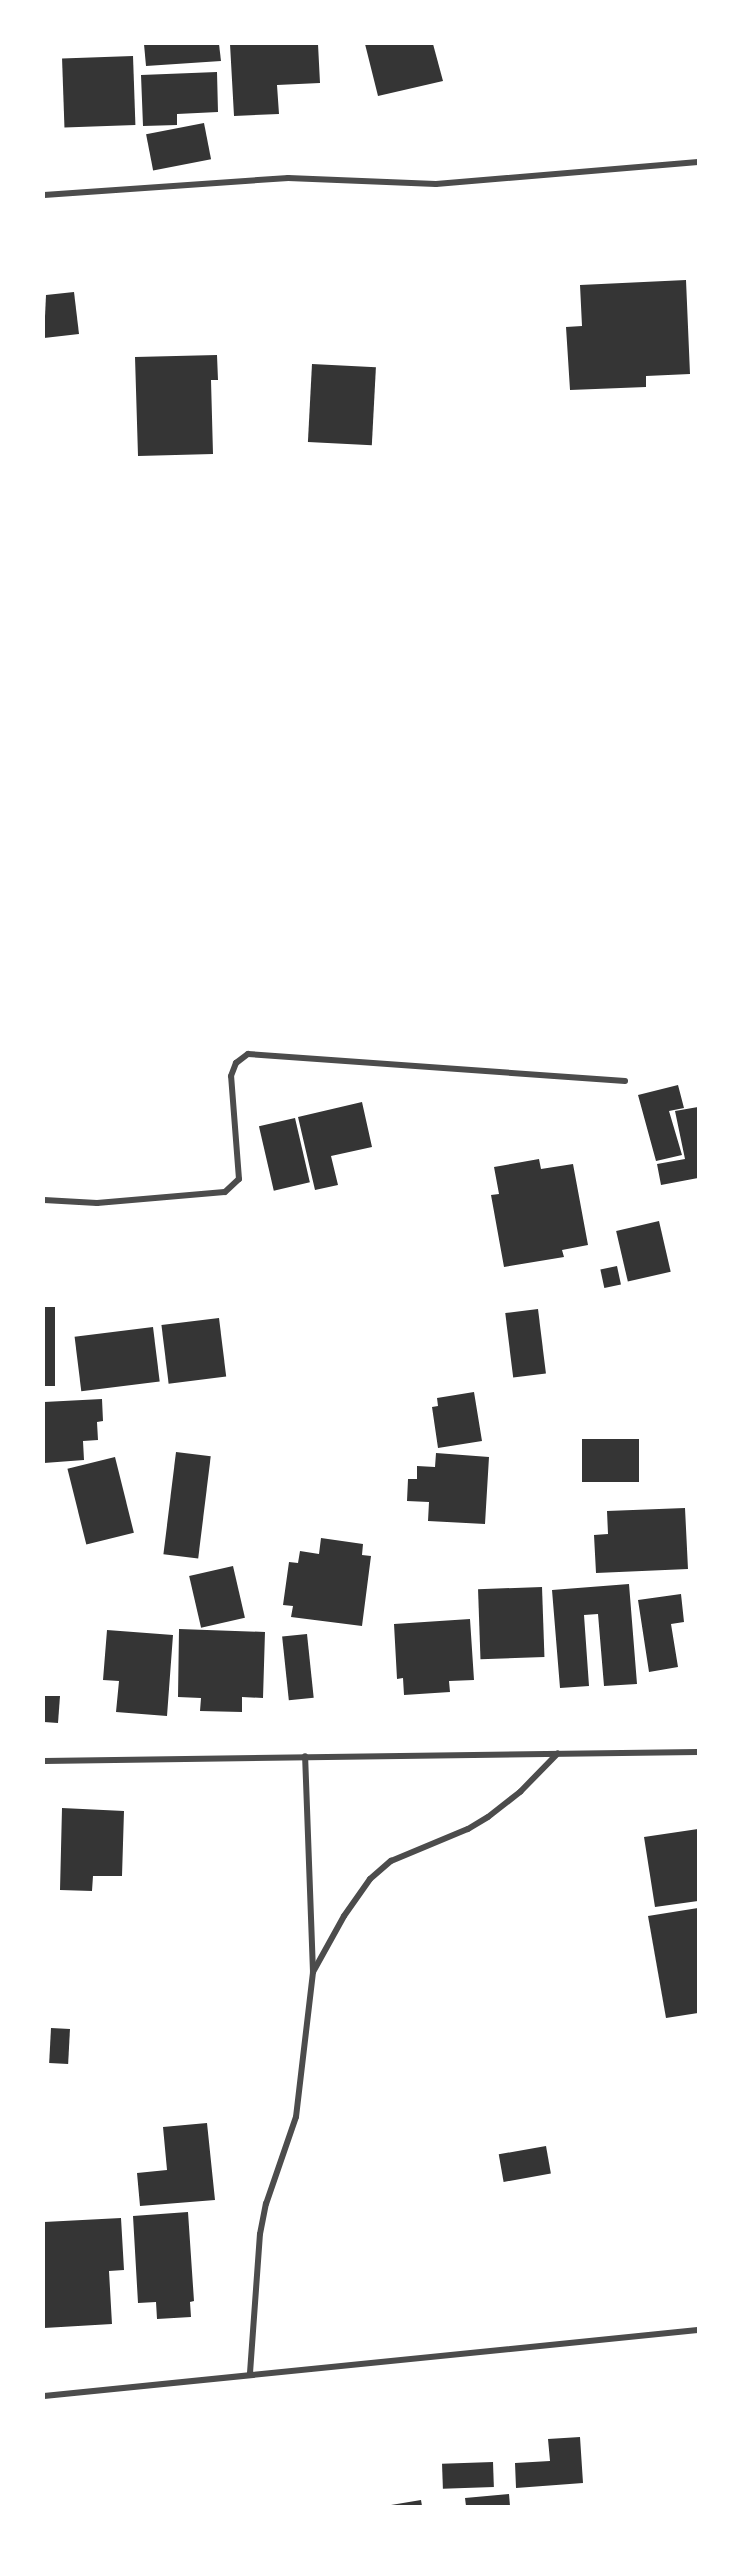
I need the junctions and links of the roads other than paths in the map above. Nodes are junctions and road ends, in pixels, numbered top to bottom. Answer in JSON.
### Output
{"nodes":[{"id":1,"x":699,"y":162,"type":"edge"},
{"id":2,"x":44,"y":195,"type":"edge"},
{"id":3,"x":625,"y":1081,"type":"dead end"},
{"id":4,"x":44,"y":1200,"type":"edge"},
{"id":5,"x":699,"y":1752,"type":"edge"},
{"id":6,"x":558,"y":1753,"type":"junction"},
{"id":7,"x":305,"y":1756,"type":"junction"},
{"id":8,"x":44,"y":1761,"type":"edge"},
{"id":9,"x":313,"y":1972,"type":"junction"},
{"id":10,"x":699,"y":2330,"type":"edge"},
{"id":11,"x":250,"y":2373,"type":"junction"},
{"id":12,"x":44,"y":2396,"type":"edge"}],
"edges":[{"from":1,"to":2,"type":"street"},
{"from":3,"to":4,"type":"street"},
{"from":5,"to":6,"type":"street"},
{"from":6,"to":7,"type":"street"},
{"from":6,"to":9,"type":"street"},
{"from":7,"to":8,"type":"street"},
{"from":7,"to":9,"type":"street"},
{"from":9,"to":11,"type":"street"},
{"from":10,"to":11,"type":"street"},
{"from":11,"to":12,"type":"street"}]}
